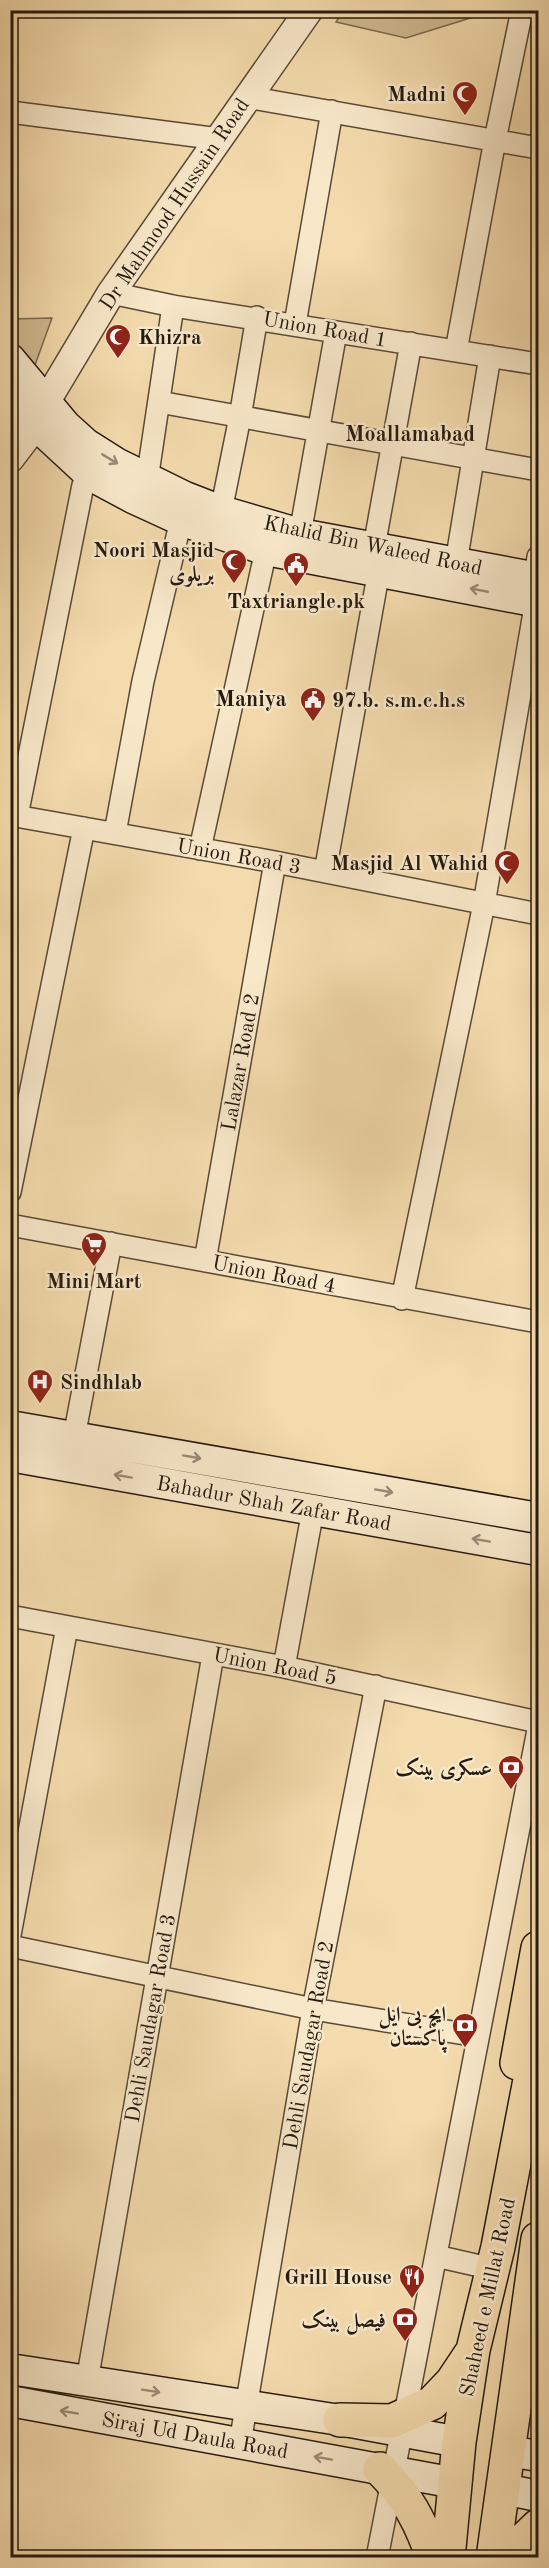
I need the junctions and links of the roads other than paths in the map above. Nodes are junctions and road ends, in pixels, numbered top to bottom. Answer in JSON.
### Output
{"nodes":[{"id":1,"x":309,"y":10,"type":"edge"},
{"id":2,"x":522,"y":10,"type":"edge"},
{"id":3,"x":247,"y":97,"type":"junction"},
{"id":4,"x":332,"y":111,"type":"junction"},
{"id":5,"x":10,"y":112,"type":"edge"},
{"id":6,"x":219,"y":139,"type":"junction"},
{"id":7,"x":495,"y":140,"type":"junction"},
{"id":8,"x":538,"y":148,"type":"edge"},
{"id":9,"x":111,"y":292,"type":"junction"},
{"id":10,"x":174,"y":306,"type":"junction"},
{"id":11,"x":256,"y":317,"type":"junction"},
{"id":12,"x":295,"y":324,"type":"junction"},
{"id":13,"x":336,"y":332,"type":"junction"},
{"id":14,"x":411,"y":343,"type":"junction"},
{"id":15,"x":456,"y":351,"type":"junction"},
{"id":16,"x":490,"y":356,"type":"junction"},
{"id":17,"x":10,"y":359,"type":"edge"},
{"id":18,"x":538,"y":364,"type":"edge"},
{"id":19,"x":10,"y":393,"type":"edge"},
{"id":20,"x":159,"y":402,"type":"junction"},
{"id":21,"x":41,"y":414,"type":"junction"},
{"id":22,"x":240,"y":417,"type":"junction"},
{"id":23,"x":320,"y":432,"type":"junction"},
{"id":24,"x":393,"y":445,"type":"junction"},
{"id":25,"x":474,"y":458,"type":"junction"},
{"id":26,"x":10,"y":459,"type":"edge"},
{"id":27,"x":538,"y":470,"type":"edge"},
{"id":28,"x":90,"y":475,"type":"junction"},
{"id":29,"x":147,"y":480,"type":"junction"},
{"id":30,"x":221,"y":511,"type":"junction"},
{"id":31,"x":181,"y":520,"type":"junction"},
{"id":32,"x":300,"y":534,"type":"junction"},
{"id":33,"x":266,"y":550,"type":"junction"},
{"id":34,"x":377,"y":559,"type":"junction"},
{"id":35,"x":456,"y":563,"type":"junction"},
{"id":36,"x":537,"y":583,"type":"edge"},
{"id":37,"x":14,"y":815,"type":"edge"},
{"id":38,"x":84,"y":828,"type":"junction"},
{"id":39,"x":115,"y":833,"type":"junction"},
{"id":40,"x":200,"y":849,"type":"junction"},
{"id":41,"x":275,"y":862,"type":"junction"},
{"id":42,"x":324,"y":872,"type":"junction"},
{"id":43,"x":484,"y":904,"type":"junction"},
{"id":44,"x":538,"y":914,"type":"edge"},
{"id":45,"x":10,"y":1192,"type":"edge"},
{"id":46,"x":10,"y":1225,"type":"edge"},
{"id":47,"x":111,"y":1243,"type":"junction"},
{"id":48,"x":205,"y":1261,"type":"junction"},
{"id":49,"x":402,"y":1299,"type":"junction"},
{"id":50,"x":538,"y":1322,"type":"edge"},
{"id":51,"x":10,"y":1426,"type":"edge"},
{"id":52,"x":74,"y":1437,"type":"junction"},
{"id":53,"x":10,"y":1456,"type":"edge"},
{"id":54,"x":313,"y":1510,"type":"junction"},
{"id":55,"x":538,"y":1518,"type":"edge"},
{"id":56,"x":538,"y":1550,"type":"edge"},
{"id":57,"x":10,"y":1616,"type":"edge"},
{"id":58,"x":67,"y":1627,"type":"junction"},
{"id":59,"x":213,"y":1655,"type":"junction"},
{"id":60,"x":284,"y":1667,"type":"junction"},
{"id":61,"x":376,"y":1686,"type":"junction"},
{"id":62,"x":538,"y":1722,"type":"edge"},
{"id":63,"x":538,"y":1730,"type":"edge"},
{"id":64,"x":10,"y":1935,"type":"edge"},
{"id":65,"x":10,"y":1946,"type":"edge"},
{"id":66,"x":538,"y":1948,"type":"edge"},
{"id":67,"x":157,"y":1975,"type":"junction"},
{"id":68,"x":313,"y":2009,"type":"junction"},
{"id":69,"x":477,"y":2036,"type":"junction"},
{"id":70,"x":538,"y":2038,"type":"edge"},
{"id":71,"x":538,"y":2239,"type":"edge"},
{"id":72,"x":436,"y":2256,"type":"junction"},
{"id":73,"x":495,"y":2258,"type":"junction"},
{"id":74,"x":535,"y":2278,"type":"edge"},
{"id":75,"x":473,"y":2350,"type":"junction"},
{"id":76,"x":10,"y":2369,"type":"edge"},
{"id":77,"x":520,"y":2377,"type":"junction"},
{"id":78,"x":87,"y":2381,"type":"junction"},
{"id":79,"x":10,"y":2401,"type":"edge"},
{"id":80,"x":538,"y":2403,"type":"edge"},
{"id":81,"x":247,"y":2406,"type":"junction"},
{"id":82,"x":340,"y":2420,"type":"joint"},
{"id":83,"x":404,"y":2424,"type":"junction"},
{"id":84,"x":459,"y":2442,"type":"junction"},
{"id":85,"x":240,"y":2443,"type":"junction"},
{"id":86,"x":524,"y":2453,"type":"edge"},
{"id":87,"x":389,"y":2474,"type":"junction"},
{"id":88,"x":455,"y":2483,"type":"junction"},
{"id":89,"x":504,"y":2489,"type":"junction"},
{"id":90,"x":538,"y":2496,"type":"edge"},
{"id":91,"x":538,"y":2526,"type":"edge"},
{"id":92,"x":377,"y":2558,"type":"edge"},
{"id":93,"x":433,"y":2558,"type":"edge"},
{"id":94,"x":448,"y":2558,"type":"edge"},
{"id":95,"x":493,"y":2558,"type":"edge"},
{"id":96,"x":505,"y":2558,"type":"edge"}],
"edges":[{"from":1,"to":3,"type":"street","name":"Dr Mahmood Hussain Road"},
{"from":2,"to":7,"type":"street"},
{"from":3,"to":4,"type":"street"},
{"from":3,"to":6,"type":"street","name":"Dr Mahmood Hussain Road"},
{"from":4,"to":7,"type":"street"},
{"from":4,"to":12,"type":"street"},
{"from":5,"to":6,"type":"street"},
{"from":6,"to":9,"type":"street","name":"Dr Mahmood Hussain Road"},
{"from":7,"to":8,"type":"street"},
{"from":7,"to":15,"type":"street"},
{"from":9,"to":10,"type":"street","name":"Union Road 1"},
{"from":9,"to":21,"type":"street","name":"Dr Mahmood Hussain Road"},
{"from":10,"to":11,"type":"street","name":"Union Road 1"},
{"from":10,"to":20,"type":"street"},
{"from":11,"to":12,"type":"street","name":"Union Road 1"},
{"from":11,"to":22,"type":"street"},
{"from":12,"to":13,"type":"street","name":"Union Road 1"},
{"from":13,"to":14,"type":"street","name":"Union Road 1"},
{"from":13,"to":23,"type":"street"},
{"from":14,"to":15,"type":"street","name":"Union Road 1"},
{"from":14,"to":24,"type":"street"},
{"from":15,"to":16,"type":"street","name":"Union Road 1"},
{"from":16,"to":18,"type":"street","name":"Union Road 1"},
{"from":16,"to":25,"type":"street"},
{"from":17,"to":21,"type":"main road","name":"Khalid Bin Waleed Road"},
{"from":19,"to":21,"type":"main road","name":"Khalid Bin Waleed Road"},
{"from":20,"to":22,"type":"street"},
{"from":20,"to":29,"type":"street"},
{"from":21,"to":26,"type":"street","name":"Dr Mahmood Hussain Road"},
{"from":21,"to":28,"type":"main road","name":"Khalid Bin Waleed Road"},
{"from":21,"to":29,"type":"main road","name":"Khalid Bin Waleed Road","one_way":true},
{"from":22,"to":23,"type":"street"},
{"from":22,"to":30,"type":"street"},
{"from":23,"to":24,"type":"street"},
{"from":23,"to":32,"type":"street"},
{"from":24,"to":25,"type":"street"},
{"from":24,"to":34,"type":"street"},
{"from":25,"to":27,"type":"street"},
{"from":25,"to":35,"type":"street"},
{"from":28,"to":31,"type":"main road","name":"Khalid Bin Waleed Road"},
{"from":28,"to":37,"type":"street"},
{"from":29,"to":30,"type":"main road","name":"Khalid Bin Waleed Road"},
{"from":30,"to":32,"type":"main road","name":"Khalid Bin Waleed Road"},
{"from":31,"to":33,"type":"main road","name":"Khalid Bin Waleed Road"},
{"from":31,"to":39,"type":"street"},
{"from":32,"to":34,"type":"main road","name":"Khalid Bin Waleed Road"},
{"from":33,"to":34,"type":"main road","name":"Khalid Bin Waleed Road"},
{"from":33,"to":40,"type":"street"},
{"from":34,"to":35,"type":"main road","name":"Khalid Bin Waleed Road"},
{"from":36,"to":34,"type":"main road","name":"Khalid Bin Waleed Road","one_way":true},
{"from":34,"to":42,"type":"street"},
{"from":35,"to":36,"type":"main road","name":"Khalid Bin Waleed Road"},
{"from":36,"to":43,"type":"street"},
{"from":37,"to":38,"type":"street","name":"Union Road 3"},
{"from":38,"to":39,"type":"street","name":"Union Road 3"},
{"from":38,"to":45,"type":"street"},
{"from":39,"to":40,"type":"street","name":"Union Road 3"},
{"from":40,"to":41,"type":"street","name":"Union Road 3"},
{"from":41,"to":42,"type":"street","name":"Union Road 3"},
{"from":41,"to":48,"type":"street","name":"Lalazar Road 2"},
{"from":42,"to":43,"type":"street","name":"Union Road 3"},
{"from":43,"to":44,"type":"street","name":"Union Road 3"},
{"from":43,"to":49,"type":"street"},
{"from":46,"to":47,"type":"street","name":"Union Road 4"},
{"from":47,"to":48,"type":"street","name":"Union Road 4"},
{"from":47,"to":52,"type":"street"},
{"from":48,"to":49,"type":"street","name":"Union Road 4"},
{"from":49,"to":50,"type":"street","name":"Union Road 4"},
{"from":51,"to":52,"type":"main road","name":"Bahadur Shah Zafar Road"},
{"from":52,"to":55,"type":"main road","name":"Bahadur Shah Zafar Road","one_way":true},
{"from":54,"to":53,"type":"main road","name":"Bahadur Shah Zafar Road","one_way":true},
{"from":56,"to":54,"type":"main road","name":"Bahadur Shah Zafar Road","one_way":true},
{"from":54,"to":60,"type":"street"},
{"from":57,"to":58,"type":"street","name":"Union Road 5"},
{"from":58,"to":59,"type":"street","name":"Union Road 5"},
{"from":58,"to":64,"type":"street"},
{"from":59,"to":60,"type":"street","name":"Union Road 5"},
{"from":59,"to":67,"type":"street","name":"Dehli Saudagar Road 3"},
{"from":60,"to":61,"type":"street","name":"Union Road 5"},
{"from":61,"to":62,"type":"street","name":"Union Road 5"},
{"from":61,"to":68,"type":"street","name":"Dehli Saudagar Road 2"},
{"from":63,"to":69,"type":"street"},
{"from":65,"to":67,"type":"street"},
{"from":66,"to":73,"type":"main road"},
{"from":67,"to":68,"type":"street"},
{"from":67,"to":78,"type":"street","name":"Dehli Saudagar Road 3"},
{"from":68,"to":69,"type":"street"},
{"from":68,"to":81,"type":"street","name":"Dehli Saudagar Road 2"},
{"from":69,"to":72,"type":"street"},
{"from":70,"to":73,"type":"main road","name":"Shaheed e Millat Road"},
{"from":71,"to":74,"type":"main road","name":"Shaheed e Millat Road"},
{"from":72,"to":73,"type":"street"},
{"from":72,"to":83,"type":"street"},
{"from":73,"to":75,"type":"main road","name":"Shaheed e Millat Road"},
{"from":74,"to":77,"type":"main road","name":"Shaheed e Millat Road"},
{"from":75,"to":83,"type":"main road"},
{"from":75,"to":84,"type":"main road","name":"Shaheed e Millat Road"},
{"from":76,"to":78,"type":"main road","name":"Siraj Ud Daula Road"},
{"from":77,"to":80,"type":"main road"},
{"from":77,"to":86,"type":"main road","name":"Shaheed e Millat Road"},
{"from":78,"to":81,"type":"main road","name":"Siraj Ud Daula Road","one_way":true},
{"from":85,"to":79,"type":"main road","name":"Siraj Ud Daula Road","one_way":true},
{"from":81,"to":82,"type":"main road","name":"Siraj Ud Daula Road"},
{"from":81,"to":85,"type":"street","name":"Dehli Saudagar Road 2"},
{"from":82,"to":83,"type":"main road"},
{"from":83,"to":84,"type":"main road"},
{"from":83,"to":87,"type":"street"},
{"from":84,"to":88,"type":"main road","name":"Shaheed e Millat Road"},
{"from":87,"to":85,"type":"main road","name":"Siraj Ud Daula Road","one_way":true},
{"from":86,"to":89,"type":"main road","name":"Shaheed e Millat Road"},
{"from":87,"to":88,"type":"main road","name":"Siraj Ud Daula Road"},
{"from":87,"to":92,"type":"street"},
{"from":87,"to":93,"type":"main road"},
{"from":88,"to":94,"type":"main road","name":"Shaheed e Millat Road"},
{"from":89,"to":90,"type":"main road"},
{"from":89,"to":95,"type":"main road","name":"Shaheed e Millat Road"},
{"from":91,"to":96,"type":"main road"}]}
